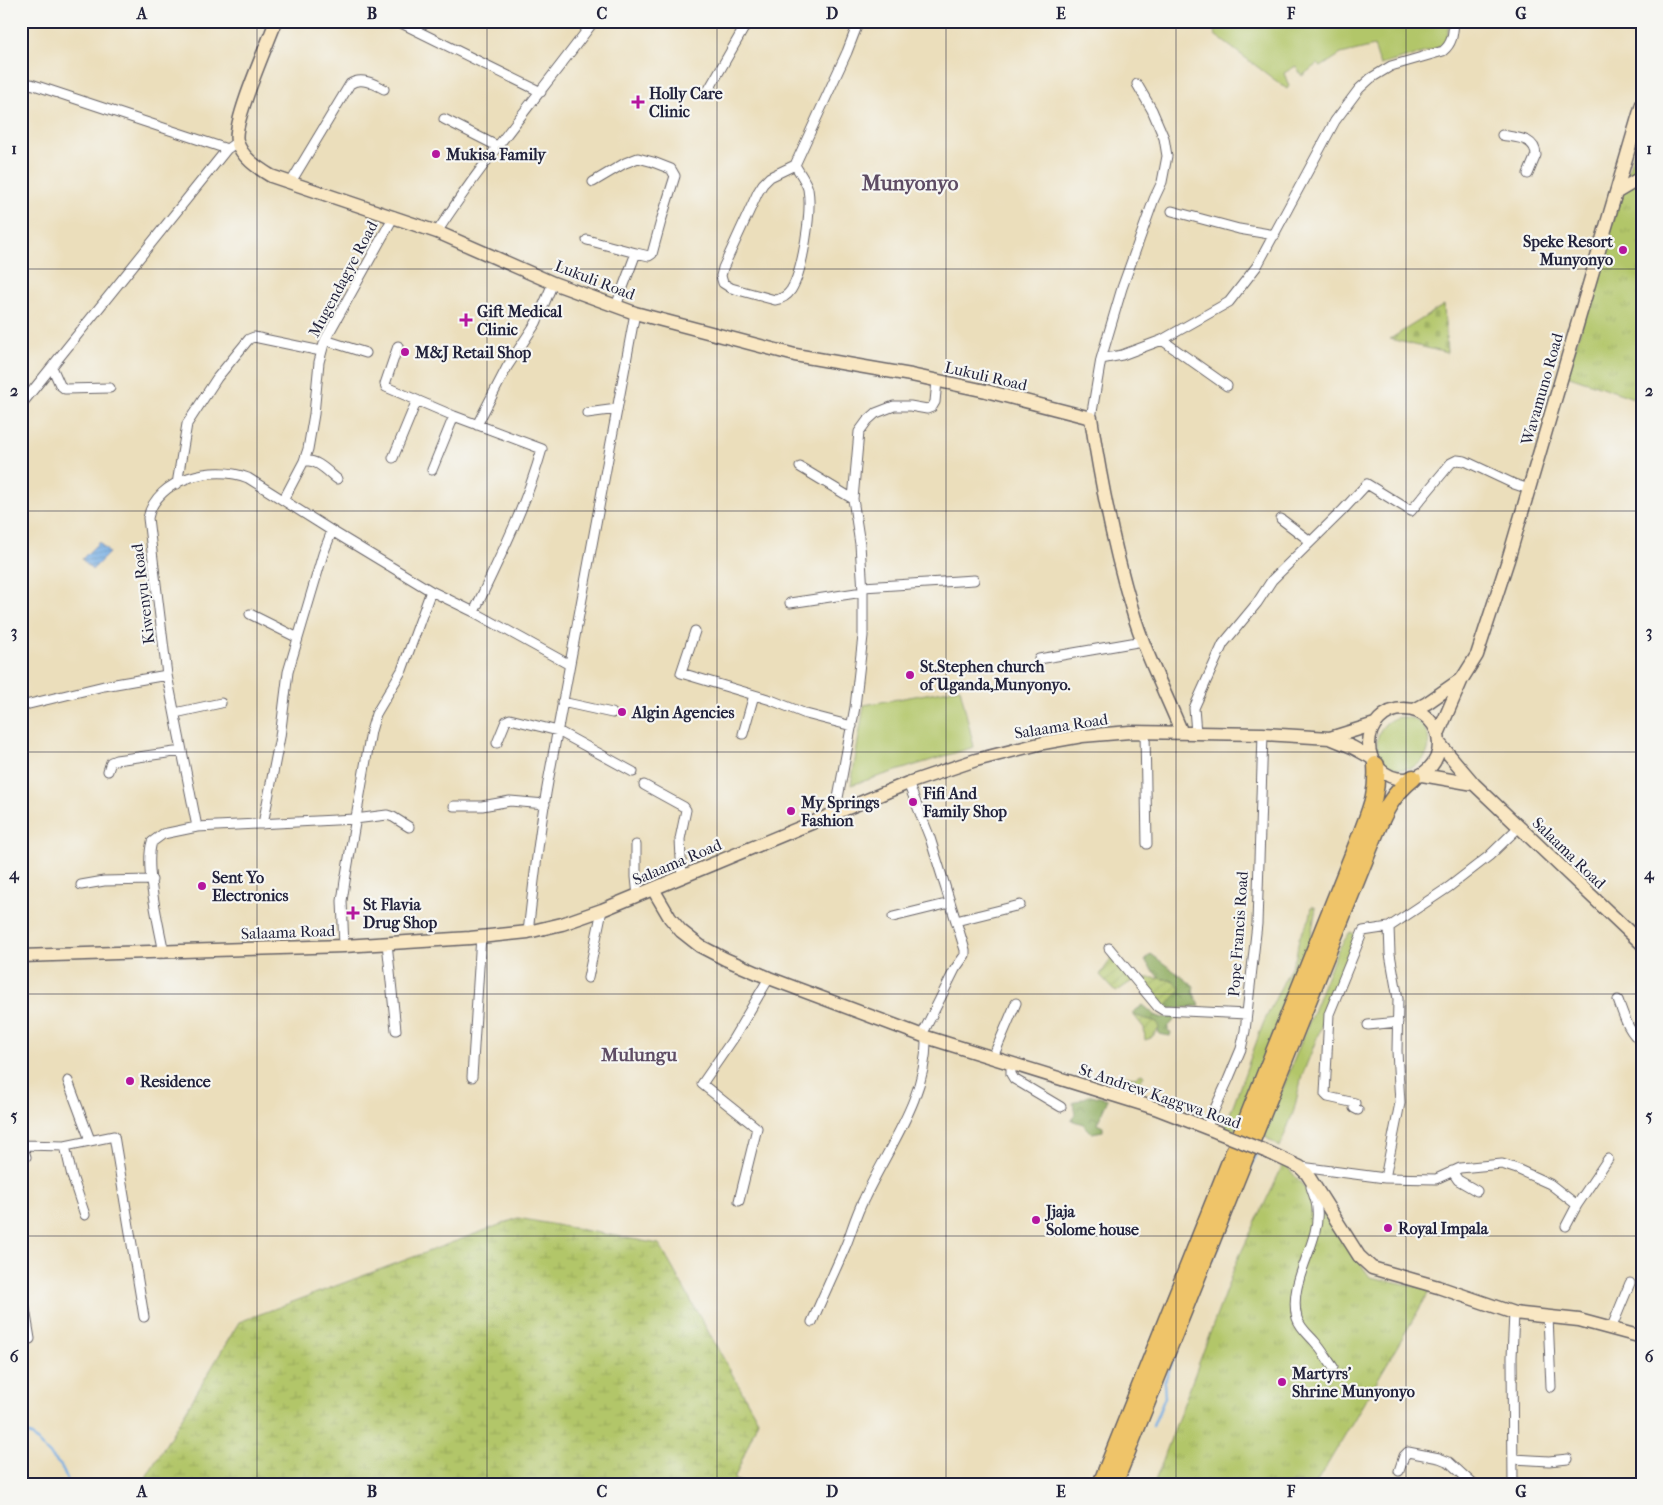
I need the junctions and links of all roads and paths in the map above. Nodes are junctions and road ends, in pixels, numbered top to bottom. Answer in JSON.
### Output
{"nodes":[{"id":1,"x":276,"y":21,"type":"edge"},
{"id":2,"x":397,"y":21,"type":"edge"},
{"id":3,"x":594,"y":21,"type":"edge"},
{"id":4,"x":748,"y":21,"type":"edge"},
{"id":5,"x":859,"y":21,"type":"edge"},
{"id":6,"x":1454,"y":21,"type":"edge"},
{"id":7,"x":1137,"y":84,"type":"dead end"},
{"id":8,"x":21,"y":89,"type":"edge"},
{"id":9,"x":384,"y":89,"type":"dead end"},
{"id":10,"x":708,"y":91,"type":"dead end"},
{"id":11,"x":542,"y":92,"type":"junction"},
{"id":12,"x":1641,"y":114,"type":"edge"},
{"id":13,"x":444,"y":119,"type":"dead end"},
{"id":14,"x":1502,"y":135,"type":"dead end"},
{"id":15,"x":232,"y":145,"type":"junction"},
{"id":16,"x":497,"y":146,"type":"junction"},
{"id":17,"x":795,"y":165,"type":"junction"},
{"id":18,"x":1528,"y":174,"type":"dead end"},
{"id":19,"x":1642,"y":177,"type":"edge"},
{"id":20,"x":291,"y":182,"type":"junction"},
{"id":21,"x":593,"y":182,"type":"dead end"},
{"id":22,"x":1617,"y":192,"type":"junction"},
{"id":23,"x":1172,"y":211,"type":"dead end"},
{"id":24,"x":394,"y":216,"type":"junction"},
{"id":25,"x":438,"y":232,"type":"junction"},
{"id":26,"x":1275,"y":234,"type":"junction"},
{"id":27,"x":587,"y":240,"type":"dead end"},
{"id":28,"x":636,"y":253,"type":"junction"},
{"id":29,"x":553,"y":282,"type":"junction"},
{"id":30,"x":616,"y":306,"type":"junction"},
{"id":31,"x":635,"y":313,"type":"junction"},
{"id":32,"x":325,"y":340,"type":"junction"},
{"id":33,"x":1162,"y":340,"type":"junction"},
{"id":34,"x":398,"y":346,"type":"dead end"},
{"id":35,"x":322,"y":351,"type":"junction"},
{"id":36,"x":366,"y":354,"type":"dead end"},
{"id":37,"x":1100,"y":359,"type":"junction"},
{"id":38,"x":52,"y":366,"type":"junction"},
{"id":39,"x":937,"y":381,"type":"junction"},
{"id":40,"x":1227,"y":386,"type":"dead end"},
{"id":41,"x":110,"y":388,"type":"dead end"},
{"id":42,"x":418,"y":400,"type":"junction"},
{"id":43,"x":21,"y":402,"type":"edge"},
{"id":44,"x":617,"y":409,"type":"junction"},
{"id":45,"x":587,"y":413,"type":"dead end"},
{"id":46,"x":454,"y":416,"type":"junction"},
{"id":47,"x":1091,"y":418,"type":"junction"},
{"id":48,"x":477,"y":424,"type":"junction"},
{"id":49,"x":393,"y":458,"type":"dead end"},
{"id":50,"x":304,"y":461,"type":"junction"},
{"id":51,"x":800,"y":467,"type":"dead end"},
{"id":52,"x":432,"y":470,"type":"dead end"},
{"id":53,"x":337,"y":479,"type":"dead end"},
{"id":54,"x":177,"y":484,"type":"junction"},
{"id":55,"x":1529,"y":489,"type":"junction"},
{"id":56,"x":853,"y":499,"type":"junction"},
{"id":57,"x":284,"y":500,"type":"junction"},
{"id":58,"x":1281,"y":519,"type":"dead end"},
{"id":59,"x":332,"y":531,"type":"junction"},
{"id":60,"x":1310,"y":541,"type":"junction"},
{"id":61,"x":974,"y":580,"type":"dead end"},
{"id":62,"x":863,"y":589,"type":"junction"},
{"id":63,"x":432,"y":591,"type":"junction"},
{"id":64,"x":790,"y":602,"type":"dead end"},
{"id":65,"x":474,"y":612,"type":"junction"},
{"id":66,"x":250,"y":614,"type":"dead end"},
{"id":67,"x":696,"y":631,"type":"dead end"},
{"id":68,"x":298,"y":638,"type":"junction"},
{"id":69,"x":1143,"y":641,"type":"junction"},
{"id":70,"x":1039,"y":659,"type":"dead end"},
{"id":71,"x":568,"y":664,"type":"junction"},
{"id":72,"x":167,"y":675,"type":"junction"},
{"id":73,"x":1462,"y":679,"type":"junction"},
{"id":74,"x":754,"y":695,"type":"junction"},
{"id":75,"x":562,"y":702,"type":"junction"},
{"id":76,"x":222,"y":703,"type":"dead end"},
{"id":77,"x":21,"y":706,"type":"edge"},
{"id":78,"x":1414,"y":710,"type":"junction"},
{"id":79,"x":174,"y":713,"type":"junction"},
{"id":80,"x":612,"y":713,"type":"dead end"},
{"id":81,"x":1375,"y":724,"type":"junction"},
{"id":82,"x":852,"y":726,"type":"junction"},
{"id":83,"x":558,"y":731,"type":"junction"},
{"id":84,"x":1145,"y":732,"type":"junction"},
{"id":85,"x":1182,"y":733,"type":"junction"},
{"id":86,"x":1196,"y":733,"type":"junction"},
{"id":87,"x":743,"y":734,"type":"dead end"},
{"id":88,"x":1263,"y":734,"type":"junction"},
{"id":89,"x":1330,"y":738,"type":"junction"},
{"id":90,"x":1439,"y":739,"type":"junction"},
{"id":91,"x":497,"y":743,"type":"dead end"},
{"id":92,"x":182,"y":751,"type":"junction"},
{"id":93,"x":1374,"y":762,"type":"junction"},
{"id":94,"x":108,"y":771,"type":"dead end"},
{"id":95,"x":633,"y":772,"type":"dead end"},
{"id":96,"x":1417,"y":776,"type":"junction"},
{"id":97,"x":908,"y":783,"type":"junction"},
{"id":98,"x":1474,"y":784,"type":"junction"},
{"id":99,"x":644,"y":785,"type":"dead end"},
{"id":100,"x":545,"y":804,"type":"junction"},
{"id":101,"x":454,"y":806,"type":"dead end"},
{"id":102,"x":834,"y":814,"type":"junction"},
{"id":103,"x":355,"y":819,"type":"junction"},
{"id":104,"x":263,"y":824,"type":"junction"},
{"id":105,"x":197,"y":827,"type":"junction"},
{"id":106,"x":409,"y":827,"type":"dead end"},
{"id":107,"x":1519,"y":827,"type":"junction"},
{"id":108,"x":1146,"y":844,"type":"dead end"},
{"id":109,"x":636,"y":845,"type":"dead end"},
{"id":110,"x":682,"y":878,"type":"junction"},
{"id":111,"x":152,"y":880,"type":"junction"},
{"id":112,"x":81,"y":884,"type":"dead end"},
{"id":113,"x":653,"y":889,"type":"junction"},
{"id":114,"x":638,"y":896,"type":"junction"},
{"id":115,"x":950,"y":903,"type":"junction"},
{"id":116,"x":1020,"y":905,"type":"dead end"},
{"id":117,"x":602,"y":910,"type":"junction"},
{"id":118,"x":894,"y":917,"type":"dead end"},
{"id":119,"x":956,"y":922,"type":"junction"},
{"id":120,"x":1388,"y":927,"type":"junction"},
{"id":121,"x":528,"y":932,"type":"junction"},
{"id":122,"x":481,"y":936,"type":"junction"},
{"id":123,"x":387,"y":943,"type":"junction"},
{"id":124,"x":1642,"y":944,"type":"edge"},
{"id":125,"x":344,"y":946,"type":"junction"},
{"id":126,"x":1109,"y":948,"type":"dead end"},
{"id":127,"x":164,"y":953,"type":"junction"},
{"id":128,"x":21,"y":956,"type":"edge"},
{"id":129,"x":588,"y":978,"type":"dead end"},
{"id":130,"x":769,"y":978,"type":"junction"},
{"id":131,"x":1618,"y":1000,"type":"dead end"},
{"id":132,"x":1016,"y":1003,"type":"dead end"},
{"id":133,"x":1247,"y":1014,"type":"junction"},
{"id":134,"x":1398,"y":1022,"type":"junction"},
{"id":135,"x":1368,"y":1025,"type":"dead end"},
{"id":136,"x":396,"y":1030,"type":"dead end"},
{"id":137,"x":924,"y":1036,"type":"junction"},
{"id":138,"x":1642,"y":1042,"type":"edge"},
{"id":139,"x":993,"y":1057,"type":"junction"},
{"id":140,"x":1011,"y":1063,"type":"junction"},
{"id":141,"x":472,"y":1077,"type":"dead end"},
{"id":142,"x":68,"y":1081,"type":"dead end"},
{"id":143,"x":1061,"y":1106,"type":"dead end"},
{"id":144,"x":1358,"y":1110,"type":"dead end"},
{"id":145,"x":1212,"y":1130,"type":"junction"},
{"id":146,"x":90,"y":1140,"type":"junction"},
{"id":147,"x":22,"y":1143,"type":"edge"},
{"id":148,"x":64,"y":1146,"type":"junction"},
{"id":149,"x":26,"y":1157,"type":"dead end"},
{"id":150,"x":1608,"y":1159,"type":"dead end"},
{"id":151,"x":1304,"y":1171,"type":"junction"},
{"id":152,"x":1452,"y":1171,"type":"junction"},
{"id":153,"x":1385,"y":1178,"type":"junction"},
{"id":154,"x":1477,"y":1190,"type":"dead end"},
{"id":155,"x":739,"y":1202,"type":"dead end"},
{"id":156,"x":1577,"y":1205,"type":"junction"},
{"id":157,"x":85,"y":1215,"type":"dead end"},
{"id":158,"x":1566,"y":1226,"type":"dead end"},
{"id":159,"x":1630,"y":1283,"type":"dead end"},
{"id":160,"x":21,"y":1286,"type":"edge"},
{"id":161,"x":1514,"y":1313,"type":"junction"},
{"id":162,"x":144,"y":1317,"type":"dead end"},
{"id":163,"x":1548,"y":1317,"type":"junction"},
{"id":164,"x":812,"y":1322,"type":"dead end"},
{"id":165,"x":1611,"y":1329,"type":"junction"},
{"id":166,"x":1642,"y":1336,"type":"edge"},
{"id":167,"x":30,"y":1339,"type":"dead end"},
{"id":168,"x":1333,"y":1367,"type":"dead end"},
{"id":169,"x":1551,"y":1387,"type":"dead end"},
{"id":170,"x":1513,"y":1459,"type":"junction"},
{"id":171,"x":1568,"y":1459,"type":"dead end"},
{"id":172,"x":1399,"y":1471,"type":"dead end"},
{"id":173,"x":1101,"y":1484,"type":"edge"},
{"id":174,"x":1114,"y":1484,"type":"edge"},
{"id":175,"x":1473,"y":1484,"type":"edge"},
{"id":176,"x":1514,"y":1484,"type":"edge"}],
"edges":[{"from":1,"to":15,"type":"street"},
{"from":2,"to":11,"type":"street"},
{"from":3,"to":11,"type":"street"},
{"from":4,"to":10,"type":"street"},
{"from":5,"to":17,"type":"street"},
{"from":6,"to":26,"type":"street"},
{"from":7,"to":37,"type":"street"},
{"from":8,"to":15,"type":"street"},
{"from":9,"to":20,"type":"street"},
{"from":11,"to":16,"type":"street"},
{"from":12,"to":22,"type":"street","name":"Wavamuno Road"},
{"from":13,"to":16,"type":"street"},
{"from":14,"to":18,"type":"street"},
{"from":15,"to":20,"type":"street","name":"Lukuli Road"},
{"from":15,"to":38,"type":"street"},
{"from":16,"to":25,"type":"street"},
{"from":17,"to":17,"type":"street"},
{"from":19,"to":22,"type":"street"},
{"from":20,"to":24,"type":"street","name":"Lukuli Road"},
{"from":21,"to":28,"type":"street"},
{"from":22,"to":55,"type":"street","name":"Wavamuno Road"},
{"from":23,"to":26,"type":"street"},
{"from":24,"to":25,"type":"street","name":"Lukuli Road"},
{"from":24,"to":32,"type":"street","name":"Mugendagye Road"},
{"from":25,"to":29,"type":"street","name":"Lukuli Road"},
{"from":26,"to":33,"type":"street"},
{"from":27,"to":28,"type":"street"},
{"from":28,"to":30,"type":"street"},
{"from":29,"to":30,"type":"street","name":"Lukuli Road"},
{"from":29,"to":48,"type":"street"},
{"from":30,"to":31,"type":"street","name":"Lukuli Road"},
{"from":31,"to":39,"type":"street","name":"Lukuli Road"},
{"from":31,"to":44,"type":"street"},
{"from":32,"to":35,"type":"street","name":"Mugendagye Road"},
{"from":32,"to":36,"type":"street"},
{"from":33,"to":37,"type":"street"},
{"from":33,"to":40,"type":"street"},
{"from":34,"to":42,"type":"street"},
{"from":35,"to":50,"type":"street","name":"Mugendagye Road"},
{"from":35,"to":54,"type":"street"},
{"from":37,"to":47,"type":"street"},
{"from":38,"to":41,"type":"street"},
{"from":38,"to":43,"type":"street"},
{"from":39,"to":47,"type":"street","name":"Lukuli Road"},
{"from":39,"to":56,"type":"street"},
{"from":42,"to":46,"type":"street"},
{"from":42,"to":49,"type":"street"},
{"from":44,"to":45,"type":"street"},
{"from":44,"to":71,"type":"street"},
{"from":46,"to":48,"type":"street"},
{"from":46,"to":52,"type":"street"},
{"from":47,"to":69,"type":"street"},
{"from":48,"to":65,"type":"street"},
{"from":50,"to":53,"type":"street"},
{"from":50,"to":57,"type":"street","name":"Mugendagye Road"},
{"from":51,"to":56,"type":"street"},
{"from":54,"to":57,"type":"street","name":"Kiwenyu Road"},
{"from":54,"to":72,"type":"street","name":"Kiwenyu Road"},
{"from":55,"to":60,"type":"street"},
{"from":55,"to":73,"type":"street","name":"Wavamuno Road"},
{"from":56,"to":62,"type":"street"},
{"from":57,"to":59,"type":"street","name":"Kiwenyu Road"},
{"from":58,"to":60,"type":"street"},
{"from":59,"to":63,"type":"street","name":"Kiwenyu Road"},
{"from":59,"to":68,"type":"street"},
{"from":60,"to":86,"type":"street"},
{"from":61,"to":62,"type":"street"},
{"from":62,"to":64,"type":"street"},
{"from":62,"to":82,"type":"street"},
{"from":63,"to":65,"type":"street","name":"Kiwenyu Road"},
{"from":63,"to":103,"type":"street"},
{"from":65,"to":71,"type":"street","name":"Kiwenyu Road"},
{"from":66,"to":68,"type":"street"},
{"from":67,"to":74,"type":"street"},
{"from":68,"to":104,"type":"street"},
{"from":69,"to":70,"type":"street"},
{"from":69,"to":85,"type":"street"},
{"from":71,"to":75,"type":"street"},
{"from":72,"to":77,"type":"street"},
{"from":72,"to":79,"type":"street","name":"Kiwenyu Road"},
{"from":73,"to":78,"type":"street","name":"Wavamuno Road"},
{"from":73,"to":90,"type":"street","name":"Wavamuno Road"},
{"from":74,"to":82,"type":"street"},
{"from":74,"to":87,"type":"street"},
{"from":75,"to":80,"type":"street"},
{"from":75,"to":83,"type":"street"},
{"from":76,"to":79,"type":"street"},
{"from":78,"to":81,"type":"street"},
{"from":78,"to":90,"type":"street"},
{"from":79,"to":92,"type":"street","name":"Kiwenyu Road"},
{"from":81,"to":89,"type":"street","name":"Salaama Road"},
{"from":81,"to":93,"type":"street"},
{"from":82,"to":102,"type":"street"},
{"from":83,"to":91,"type":"street"},
{"from":83,"to":95,"type":"street"},
{"from":83,"to":100,"type":"street"},
{"from":84,"to":85,"type":"street","name":"Salaama Road"},
{"from":84,"to":97,"type":"street","name":"Salaama Road"},
{"from":84,"to":108,"type":"street"},
{"from":85,"to":86,"type":"street","name":"Salaama Road"},
{"from":86,"to":88,"type":"street","name":"Salaama Road"},
{"from":88,"to":89,"type":"street","name":"Salaama Road"},
{"from":88,"to":133,"type":"street","name":"Pope Francis Road"},
{"from":89,"to":93,"type":"street","name":"Salaama Road"},
{"from":90,"to":96,"type":"street"},
{"from":90,"to":98,"type":"street","name":"Salaama Road"},
{"from":92,"to":94,"type":"street"},
{"from":92,"to":105,"type":"street","name":"Kiwenyu Road"},
{"from":93,"to":96,"type":"street"},
{"from":93,"to":173,"type":"highway"},
{"from":96,"to":98,"type":"street"},
{"from":96,"to":174,"type":"highway"},
{"from":97,"to":102,"type":"street","name":"Salaama Road"},
{"from":97,"to":115,"type":"street"},
{"from":98,"to":107,"type":"street","name":"Salaama Road"},
{"from":99,"to":110,"type":"street"},
{"from":100,"to":101,"type":"street"},
{"from":100,"to":121,"type":"street"},
{"from":102,"to":110,"type":"street","name":"Salaama Road"},
{"from":103,"to":104,"type":"street"},
{"from":103,"to":106,"type":"street"},
{"from":103,"to":125,"type":"street"},
{"from":104,"to":105,"type":"street"},
{"from":105,"to":111,"type":"street"},
{"from":107,"to":120,"type":"street"},
{"from":107,"to":124,"type":"street","name":"Salaama Road"},
{"from":109,"to":114,"type":"street"},
{"from":110,"to":113,"type":"street","name":"Salaama Road"},
{"from":111,"to":112,"type":"street"},
{"from":111,"to":127,"type":"street"},
{"from":113,"to":114,"type":"street","name":"Salaama Road"},
{"from":113,"to":130,"type":"street","name":"St Andrew Kaggwa Road"},
{"from":114,"to":117,"type":"street","name":"Salaama Road"},
{"from":115,"to":118,"type":"street"},
{"from":115,"to":119,"type":"street"},
{"from":116,"to":119,"type":"street"},
{"from":117,"to":121,"type":"street","name":"Salaama Road"},
{"from":117,"to":129,"type":"street"},
{"from":119,"to":137,"type":"street"},
{"from":120,"to":134,"type":"street"},
{"from":120,"to":144,"type":"street"},
{"from":121,"to":122,"type":"street","name":"Salaama Road"},
{"from":122,"to":123,"type":"street","name":"Salaama Road"},
{"from":122,"to":141,"type":"street"},
{"from":123,"to":125,"type":"street","name":"Salaama Road"},
{"from":123,"to":136,"type":"street"},
{"from":125,"to":127,"type":"street","name":"Salaama Road"},
{"from":126,"to":133,"type":"street"},
{"from":127,"to":128,"type":"street","name":"Salaama Road"},
{"from":130,"to":137,"type":"street","name":"St Andrew Kaggwa Road"},
{"from":130,"to":155,"type":"street"},
{"from":131,"to":138,"type":"street"},
{"from":132,"to":139,"type":"street"},
{"from":133,"to":145,"type":"street","name":"Pope Francis Road"},
{"from":134,"to":135,"type":"street"},
{"from":134,"to":153,"type":"street"},
{"from":137,"to":139,"type":"street","name":"St Andrew Kaggwa Road"},
{"from":137,"to":164,"type":"street"},
{"from":139,"to":140,"type":"street","name":"St Andrew Kaggwa Road"},
{"from":140,"to":143,"type":"street"},
{"from":140,"to":145,"type":"street","name":"St Andrew Kaggwa Road"},
{"from":142,"to":146,"type":"street"},
{"from":145,"to":151,"type":"street","name":"St Andrew Kaggwa Road","bridge":true},
{"from":146,"to":148,"type":"street"},
{"from":146,"to":162,"type":"street"},
{"from":147,"to":148,"type":"street"},
{"from":147,"to":149,"type":"street"},
{"from":148,"to":157,"type":"street"},
{"from":150,"to":156,"type":"street"},
{"from":151,"to":153,"type":"street"},
{"from":151,"to":161,"type":"street"},
{"from":151,"to":168,"type":"street"},
{"from":152,"to":153,"type":"street"},
{"from":152,"to":154,"type":"street"},
{"from":152,"to":156,"type":"street"},
{"from":156,"to":158,"type":"street"},
{"from":159,"to":165,"type":"street"},
{"from":160,"to":167,"type":"street"},
{"from":161,"to":163,"type":"street"},
{"from":161,"to":170,"type":"street"},
{"from":163,"to":165,"type":"street"},
{"from":163,"to":169,"type":"street"},
{"from":165,"to":166,"type":"street"},
{"from":170,"to":171,"type":"street"},
{"from":170,"to":176,"type":"street"},
{"from":172,"to":175,"type":"street"}]}
